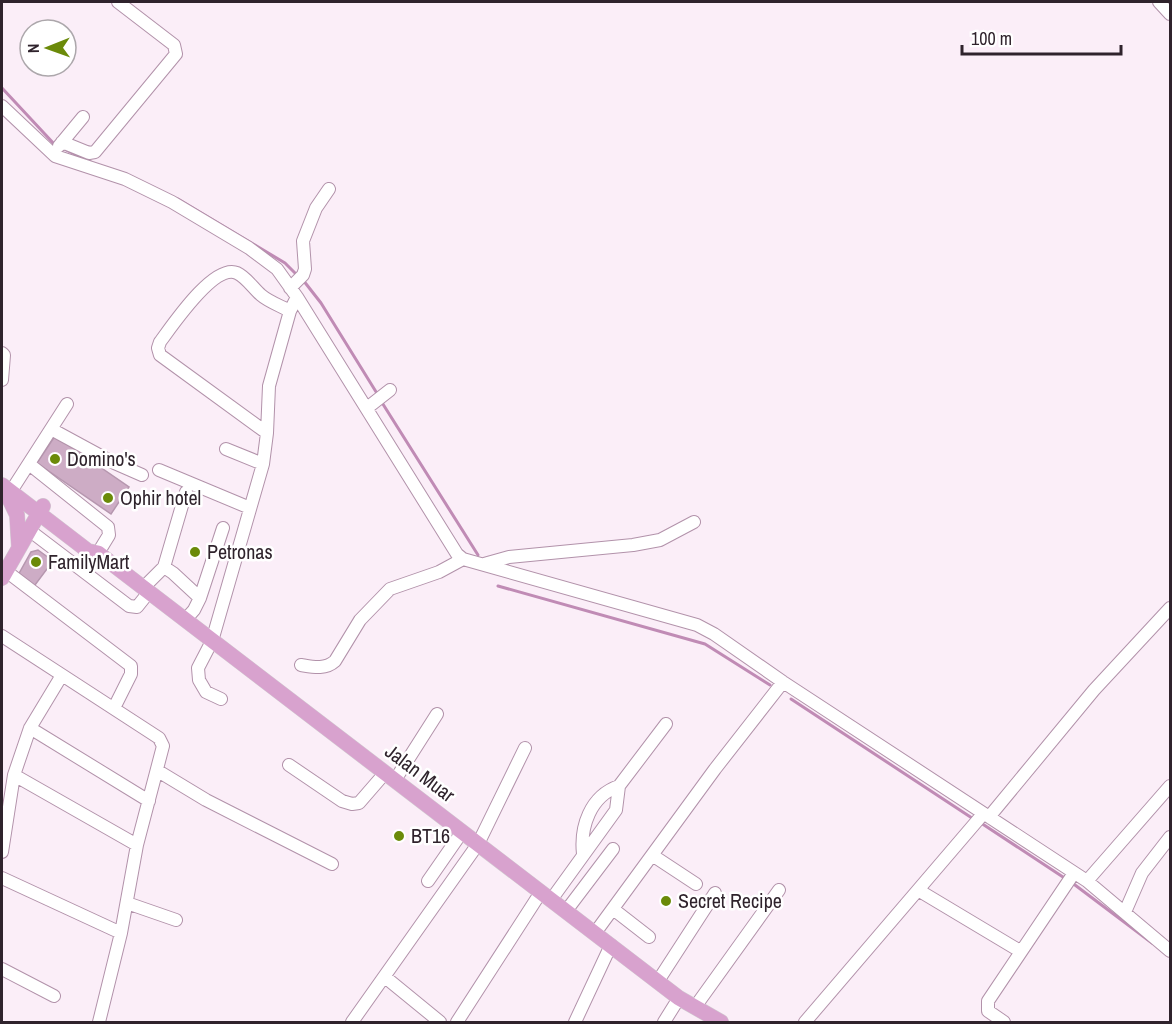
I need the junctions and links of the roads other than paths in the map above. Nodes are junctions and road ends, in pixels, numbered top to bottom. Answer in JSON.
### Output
{"nodes":[{"id":1,"x":118,"y":2,"type":"edge"},
{"id":2,"x":1160,"y":2,"type":"edge"},
{"id":3,"x":1170,"y":14,"type":"edge"},
{"id":4,"x":2,"y":106,"type":"edge"},
{"id":5,"x":83,"y":117,"type":"dead end"},
{"id":6,"x":59,"y":148,"type":"junction"},
{"id":7,"x":329,"y":189,"type":"dead end"},
{"id":8,"x":293,"y":290,"type":"junction"},
{"id":9,"x":290,"y":311,"type":"junction"},
{"id":10,"x":2,"y":352,"type":"edge"},
{"id":11,"x":2,"y":380,"type":"edge"},
{"id":12,"x":385,"y":393,"type":"dead end"},
{"id":13,"x":67,"y":404,"type":"dead end"},
{"id":14,"x":368,"y":407,"type":"junction"},
{"id":15,"x":51,"y":429,"type":"junction"},
{"id":16,"x":267,"y":433,"type":"junction"},
{"id":17,"x":226,"y":449,"type":"dead end"},
{"id":18,"x":29,"y":464,"type":"junction"},
{"id":19,"x":263,"y":464,"type":"junction"},
{"id":20,"x":159,"y":470,"type":"dead end"},
{"id":21,"x":142,"y":475,"type":"dead end"},
{"id":22,"x":6,"y":483,"type":"edge"},
{"id":23,"x":186,"y":492,"type":"dead end"},
{"id":24,"x":250,"y":508,"type":"junction"},
{"id":25,"x":41,"y":509,"type":"junction"},
{"id":26,"x":694,"y":522,"type":"dead end"},
{"id":27,"x":223,"y":528,"type":"dead end"},
{"id":28,"x":29,"y":530,"type":"junction"},
{"id":29,"x":19,"y":548,"type":"junction"},
{"id":30,"x":98,"y":553,"type":"junction"},
{"id":31,"x":463,"y":559,"type":"junction"},
{"id":32,"x":483,"y":565,"type":"junction"},
{"id":33,"x":5,"y":566,"type":"edge"},
{"id":34,"x":164,"y":567,"type":"junction"},
{"id":35,"x":146,"y":590,"type":"junction"},
{"id":36,"x":200,"y":598,"type":"junction"},
{"id":37,"x":1170,"y":608,"type":"edge"},
{"id":38,"x":185,"y":620,"type":"junction"},
{"id":39,"x":2,"y":636,"type":"edge"},
{"id":40,"x":212,"y":641,"type":"junction"},
{"id":41,"x":301,"y":665,"type":"dead end"},
{"id":42,"x":62,"y":675,"type":"junction"},
{"id":43,"x":783,"y":682,"type":"junction"},
{"id":44,"x":220,"y":699,"type":"dead end"},
{"id":45,"x":114,"y":708,"type":"junction"},
{"id":46,"x":437,"y":714,"type":"dead end"},
{"id":47,"x":666,"y":724,"type":"dead end"},
{"id":48,"x":30,"y":728,"type":"junction"},
{"id":49,"x":525,"y":748,"type":"dead end"},
{"id":50,"x":290,"y":765,"type":"dead end"},
{"id":51,"x":158,"y":771,"type":"junction"},
{"id":52,"x":14,"y":775,"type":"junction"},
{"id":53,"x":390,"y":776,"type":"junction"},
{"id":54,"x":619,"y":786,"type":"junction"},
{"id":55,"x":1170,"y":786,"type":"edge"},
{"id":56,"x":149,"y":801,"type":"junction"},
{"id":57,"x":981,"y":819,"type":"junction"},
{"id":58,"x":462,"y":832,"type":"junction"},
{"id":59,"x":1170,"y":837,"type":"edge"},
{"id":60,"x":478,"y":844,"type":"junction"},
{"id":61,"x":137,"y":845,"type":"junction"},
{"id":62,"x":613,"y":849,"type":"dead end"},
{"id":63,"x":2,"y":852,"type":"edge"},
{"id":64,"x":584,"y":854,"type":"junction"},
{"id":65,"x":652,"y":855,"type":"junction"},
{"id":66,"x":332,"y":864,"type":"dead end"},
{"id":67,"x":2,"y":878,"type":"edge"},
{"id":68,"x":1070,"y":880,"type":"junction"},
{"id":69,"x":428,"y":881,"type":"dead end"},
{"id":70,"x":1087,"y":881,"type":"junction"},
{"id":71,"x":696,"y":884,"type":"dead end"},
{"id":72,"x":779,"y":890,"type":"dead end"},
{"id":73,"x":918,"y":890,"type":"junction"},
{"id":74,"x":715,"y":893,"type":"dead end"},
{"id":75,"x":546,"y":896,"type":"junction"},
{"id":76,"x":127,"y":903,"type":"junction"},
{"id":77,"x":613,"y":909,"type":"junction"},
{"id":78,"x":566,"y":911,"type":"junction"},
{"id":79,"x":1125,"y":912,"type":"junction"},
{"id":80,"x":176,"y":920,"type":"dead end"},
{"id":81,"x":121,"y":933,"type":"junction"},
{"id":82,"x":595,"y":933,"type":"junction"},
{"id":83,"x":649,"y":937,"type":"dead end"},
{"id":84,"x":611,"y":945,"type":"junction"},
{"id":85,"x":1020,"y":951,"type":"junction"},
{"id":86,"x":1170,"y":951,"type":"edge"},
{"id":87,"x":2,"y":969,"type":"edge"},
{"id":88,"x":385,"y":977,"type":"junction"},
{"id":89,"x":658,"y":981,"type":"junction"},
{"id":90,"x":54,"y":996,"type":"dead end"},
{"id":91,"x":679,"y":998,"type":"junction"},
{"id":92,"x":695,"y":1007,"type":"junction"},
{"id":93,"x":99,"y":1023,"type":"edge"},
{"id":94,"x":352,"y":1023,"type":"edge"},
{"id":95,"x":440,"y":1023,"type":"edge"},
{"id":96,"x":457,"y":1023,"type":"edge"},
{"id":97,"x":575,"y":1023,"type":"edge"},
{"id":98,"x":664,"y":1023,"type":"edge"},
{"id":99,"x":721,"y":1023,"type":"edge"},
{"id":100,"x":805,"y":1023,"type":"edge"},
{"id":101,"x":1004,"y":1023,"type":"edge"}],
"edges":[{"from":1,"to":6,"type":"street"},
{"from":2,"to":3,"type":"street"},
{"from":4,"to":6,"type":"street"},
{"from":5,"to":6,"type":"street"},
{"from":6,"to":8,"type":"street"},
{"from":7,"to":8,"type":"street"},
{"from":8,"to":9,"type":"street"},
{"from":8,"to":14,"type":"street"},
{"from":9,"to":16,"type":"street"},
{"from":9,"to":16,"type":"street"},
{"from":10,"to":11,"type":"street"},
{"from":12,"to":14,"type":"street"},
{"from":13,"to":15,"type":"street"},
{"from":14,"to":31,"type":"street"},
{"from":15,"to":18,"type":"street"},
{"from":15,"to":21,"type":"street"},
{"from":16,"to":19,"type":"street"},
{"from":17,"to":19,"type":"street"},
{"from":18,"to":22,"type":"street"},
{"from":18,"to":30,"type":"street"},
{"from":19,"to":24,"type":"street"},
{"from":20,"to":24,"type":"street"},
{"from":22,"to":25,"type":"main road","name":"Jalan Muar"},
{"from":22,"to":29,"type":"main road"},
{"from":23,"to":34,"type":"street"},
{"from":24,"to":40,"type":"street"},
{"from":25,"to":28,"type":"main road"},
{"from":25,"to":30,"type":"main road","name":"Jalan Muar"},
{"from":26,"to":32,"type":"street"},
{"from":27,"to":36,"type":"street"},
{"from":28,"to":29,"type":"main road"},
{"from":28,"to":35,"type":"street"},
{"from":29,"to":33,"type":"main road"},
{"from":30,"to":35,"type":"main road","name":"Jalan Muar"},
{"from":31,"to":32,"type":"street"},
{"from":31,"to":41,"type":"street"},
{"from":32,"to":43,"type":"street"},
{"from":33,"to":45,"type":"street"},
{"from":34,"to":35,"type":"street"},
{"from":34,"to":36,"type":"street"},
{"from":35,"to":38,"type":"main road","name":"Jalan Muar"},
{"from":36,"to":38,"type":"street"},
{"from":37,"to":57,"type":"street"},
{"from":38,"to":40,"type":"main road","name":"Jalan Muar"},
{"from":39,"to":42,"type":"street"},
{"from":40,"to":44,"type":"street"},
{"from":40,"to":53,"type":"main road","name":"Jalan Muar"},
{"from":42,"to":45,"type":"street"},
{"from":42,"to":48,"type":"street"},
{"from":43,"to":57,"type":"street"},
{"from":43,"to":65,"type":"street"},
{"from":45,"to":51,"type":"street"},
{"from":46,"to":53,"type":"street"},
{"from":47,"to":54,"type":"street"},
{"from":48,"to":52,"type":"street"},
{"from":48,"to":56,"type":"street"},
{"from":49,"to":60,"type":"street"},
{"from":50,"to":53,"type":"street"},
{"from":51,"to":56,"type":"street"},
{"from":51,"to":66,"type":"street"},
{"from":52,"to":61,"type":"street"},
{"from":52,"to":63,"type":"street"},
{"from":53,"to":58,"type":"main road","name":"Jalan Muar"},
{"from":54,"to":64,"type":"street"},
{"from":54,"to":64,"type":"street"},
{"from":55,"to":70,"type":"street"},
{"from":56,"to":61,"type":"street"},
{"from":57,"to":68,"type":"street"},
{"from":57,"to":73,"type":"street"},
{"from":58,"to":60,"type":"main road","name":"Jalan Muar"},
{"from":58,"to":69,"type":"street"},
{"from":59,"to":79,"type":"street"},
{"from":60,"to":75,"type":"main road","name":"Jalan Muar"},
{"from":60,"to":88,"type":"street"},
{"from":61,"to":76,"type":"street"},
{"from":62,"to":78,"type":"street"},
{"from":64,"to":75,"type":"street"},
{"from":65,"to":71,"type":"street"},
{"from":65,"to":77,"type":"street"},
{"from":67,"to":81,"type":"street"},
{"from":68,"to":70,"type":"street"},
{"from":68,"to":85,"type":"street"},
{"from":70,"to":79,"type":"street"},
{"from":72,"to":92,"type":"street"},
{"from":73,"to":85,"type":"street"},
{"from":73,"to":100,"type":"street"},
{"from":74,"to":89,"type":"street"},
{"from":75,"to":78,"type":"main road","name":"Jalan Muar"},
{"from":75,"to":96,"type":"street"},
{"from":76,"to":80,"type":"street"},
{"from":76,"to":81,"type":"street"},
{"from":77,"to":82,"type":"street"},
{"from":77,"to":83,"type":"street"},
{"from":78,"to":82,"type":"main road","name":"Jalan Muar"},
{"from":79,"to":86,"type":"street"},
{"from":81,"to":93,"type":"street"},
{"from":82,"to":84,"type":"main road","name":"Jalan Muar"},
{"from":84,"to":89,"type":"main road","name":"Jalan Muar"},
{"from":84,"to":97,"type":"street"},
{"from":85,"to":101,"type":"street"},
{"from":87,"to":90,"type":"street"},
{"from":88,"to":94,"type":"street"},
{"from":88,"to":95,"type":"street"},
{"from":89,"to":91,"type":"main road","name":"Jalan Muar"},
{"from":91,"to":92,"type":"main road","name":"Jalan Muar"},
{"from":91,"to":98,"type":"street"},
{"from":92,"to":99,"type":"main road","name":"Jalan Muar"}]}
